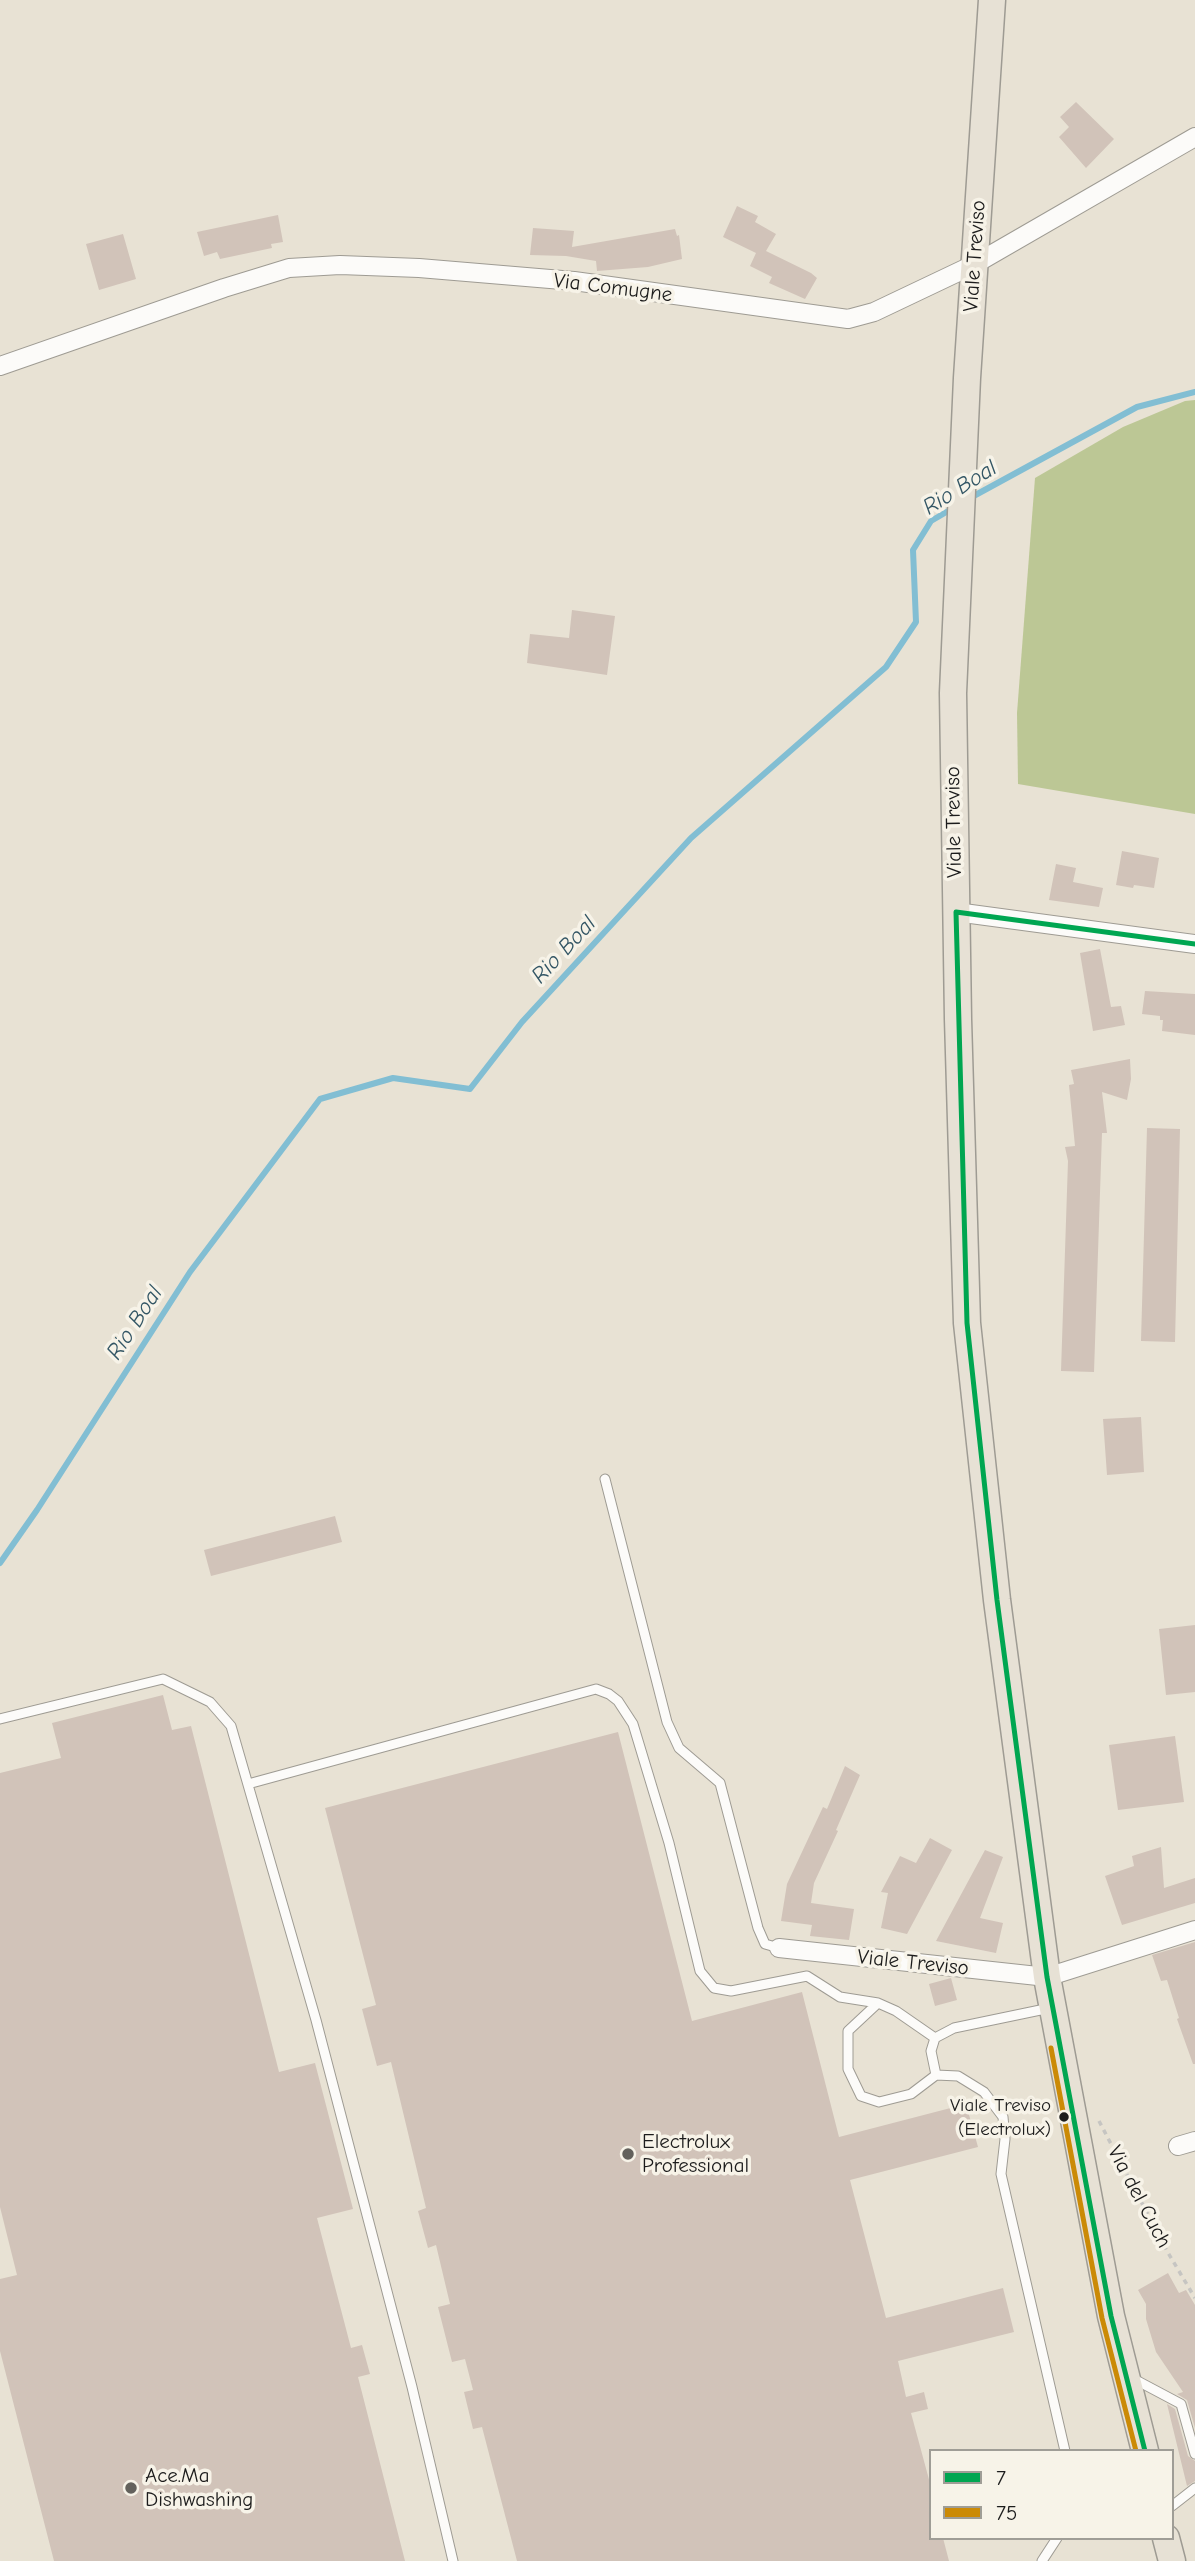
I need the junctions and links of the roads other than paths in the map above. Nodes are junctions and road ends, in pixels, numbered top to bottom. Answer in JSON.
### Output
{"nodes":[{"id":1,"x":992,"y":0,"type":"edge"},
{"id":2,"x":1195,"y":137,"type":"edge"},
{"id":3,"x":975,"y":264,"type":"junction"},
{"id":4,"x":0,"y":366,"type":"edge"},
{"id":5,"x":956,"y":912,"type":"junction"},
{"id":6,"x":1195,"y":944,"type":"edge"},
{"id":7,"x":605,"y":1479,"type":"dead end"},
{"id":8,"x":0,"y":1719,"type":"edge"},
{"id":9,"x":248,"y":1784,"type":"junction"},
{"id":10,"x":1195,"y":1930,"type":"edge"},
{"id":11,"x":779,"y":1948,"type":"joint"},
{"id":12,"x":1047,"y":1977,"type":"junction"},
{"id":13,"x":878,"y":2003,"type":"junction"},
{"id":14,"x":1053,"y":2008,"type":"junction"},
{"id":15,"x":935,"y":2038,"type":"junction"},
{"id":16,"x":936,"y":2075,"type":"junction"},
{"id":17,"x":1126,"y":2375,"type":"junction"},
{"id":18,"x":1065,"y":2449,"type":"edge"},
{"id":19,"x":1144,"y":2449,"type":"edge"},
{"id":20,"x":1195,"y":2454,"type":"edge"},
{"id":21,"x":1195,"y":2488,"type":"edge"},
{"id":22,"x":1174,"y":2505,"type":"edge"},
{"id":23,"x":1056,"y":2540,"type":"edge"},
{"id":24,"x":1167,"y":2540,"type":"edge"},
{"id":25,"x":453,"y":2561,"type":"edge"},
{"id":26,"x":1042,"y":2561,"type":"edge"},
{"id":27,"x":1172,"y":2561,"type":"edge"}],
"edges":[{"from":1,"to":3,"type":"main road","name":"Viale Treviso"},
{"from":2,"to":3,"type":"street","name":"Via Comugne"},
{"from":3,"to":4,"type":"street","name":"Via Comugne"},
{"from":3,"to":5,"type":"main road","name":"Viale Treviso"},
{"from":5,"to":6,"type":"street"},
{"from":5,"to":12,"type":"main road","name":"Viale Treviso"},
{"from":7,"to":11,"type":"lane"},
{"from":8,"to":9,"type":"lane"},
{"from":9,"to":13,"type":"lane"},
{"from":9,"to":25,"type":"lane"},
{"from":10,"to":12,"type":"street"},
{"from":11,"to":12,"type":"street","name":"Viale Treviso"},
{"from":12,"to":14,"type":"main road","name":"Viale Treviso"},
{"from":13,"to":15,"type":"lane"},
{"from":13,"to":16,"type":"lane"},
{"from":14,"to":15,"type":"lane"},
{"from":14,"to":17,"type":"main road","name":"Viale Treviso"},
{"from":15,"to":16,"type":"lane"},
{"from":16,"to":18,"type":"lane"},
{"from":17,"to":19,"type":"main road","name":"Viale Treviso"},
{"from":17,"to":20,"type":"lane"},
{"from":21,"to":22,"type":"lane"},
{"from":23,"to":26,"type":"lane"},
{"from":24,"to":27,"type":"main road"}]}
